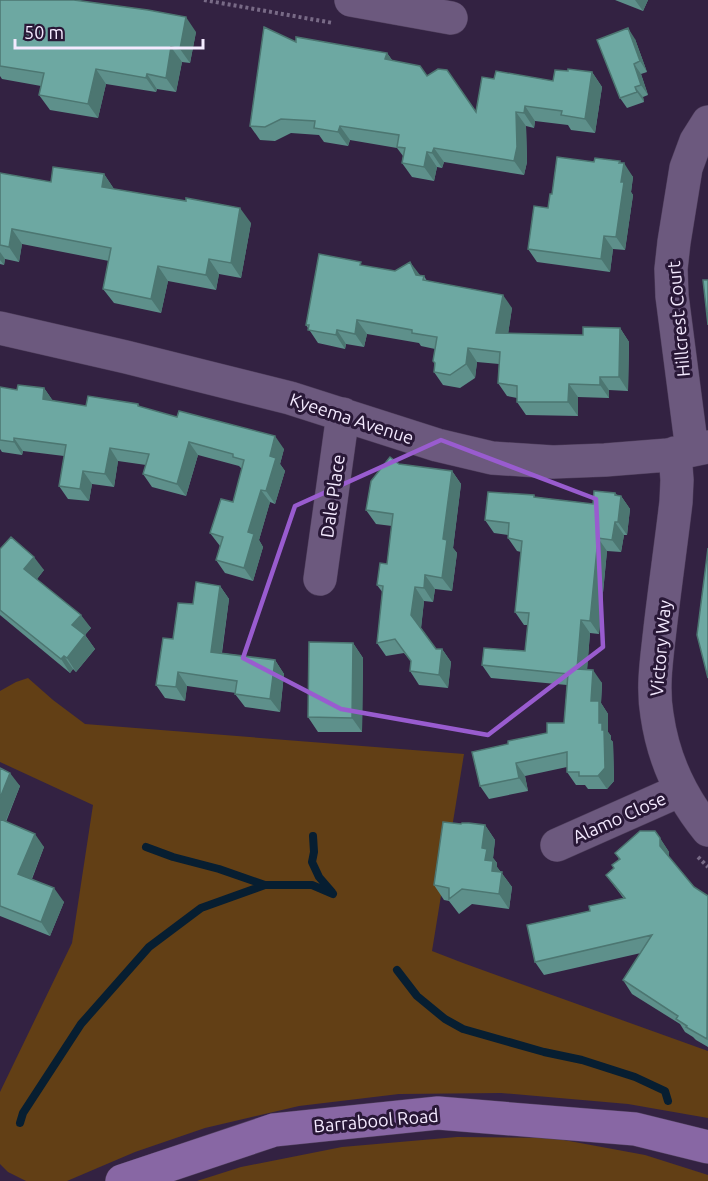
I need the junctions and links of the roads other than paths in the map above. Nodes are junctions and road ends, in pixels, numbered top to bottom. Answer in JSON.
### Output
{"nodes":[{"id":1,"x":344,"y":12,"type":"edge"},
{"id":2,"x":451,"y":18,"type":"dead end"},
{"id":3,"x":708,"y":122,"type":"edge"},
{"id":4,"x":0,"y":328,"type":"edge"},
{"id":5,"x":343,"y":414,"type":"junction"},
{"id":6,"x":691,"y":443,"type":"edge"},
{"id":7,"x":320,"y":579,"type":"dead end"},
{"id":8,"x":681,"y":790,"type":"junction"},
{"id":9,"x":708,"y":830,"type":"edge"},
{"id":10,"x":557,"y":844,"type":"dead end"},
{"id":11,"x":708,"y":1148,"type":"edge"},
{"id":12,"x":122,"y":1181,"type":"edge"}],
"edges":[{"from":1,"to":2,"type":"street"},
{"from":3,"to":6,"type":"street","name":"Hillcrest Court"},
{"from":4,"to":5,"type":"street","name":"Kyeema Avenue"},
{"from":5,"to":6,"type":"street","name":"Kyeema Avenue"},
{"from":5,"to":7,"type":"street","name":"Dale Place"},
{"from":6,"to":8,"type":"street","name":"Victory Way"},
{"from":8,"to":9,"type":"street","name":"Victory Way"},
{"from":8,"to":10,"type":"street","name":"Alamo Close"},
{"from":11,"to":12,"type":"main road","name":"Barrabool Road"}]}
